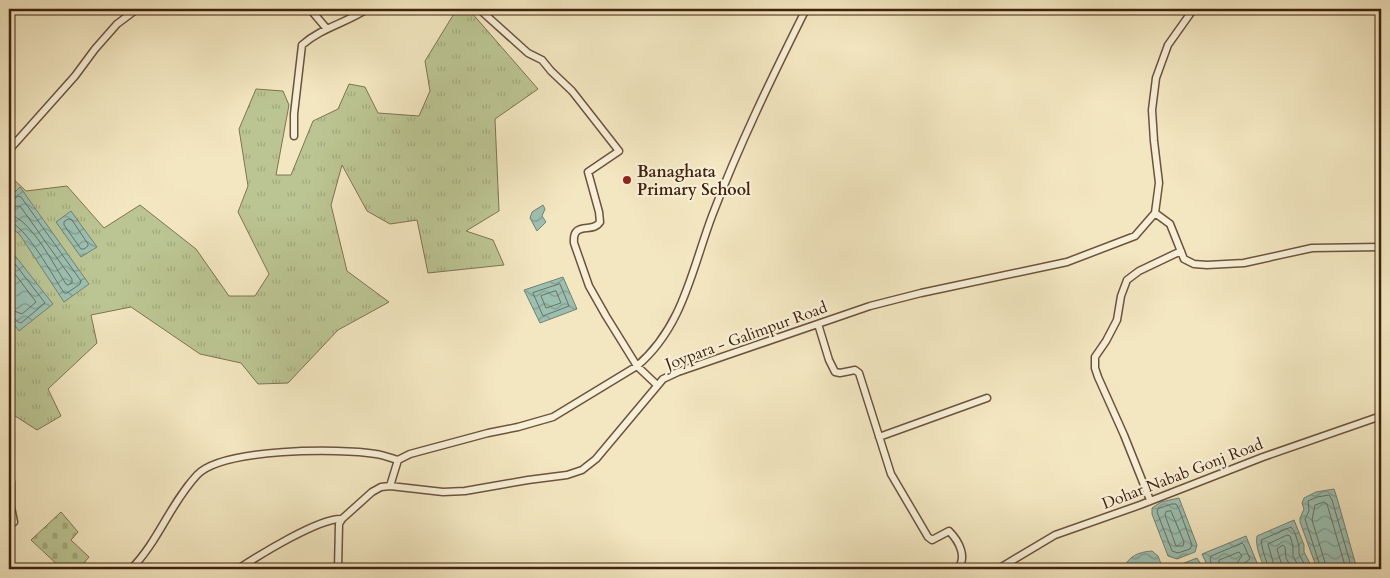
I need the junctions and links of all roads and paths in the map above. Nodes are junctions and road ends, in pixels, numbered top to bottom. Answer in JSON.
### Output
{"nodes":[{"id":1,"x":137,"y":9,"type":"edge"},
{"id":2,"x":310,"y":9,"type":"edge"},
{"id":3,"x":366,"y":9,"type":"edge"},
{"id":4,"x":479,"y":9,"type":"edge"},
{"id":5,"x":806,"y":9,"type":"edge"},
{"id":6,"x":1191,"y":9,"type":"edge"},
{"id":7,"x":328,"y":29,"type":"junction"},
{"id":8,"x":294,"y":136,"type":"dead end"},
{"id":9,"x":9,"y":150,"type":"edge"},
{"id":10,"x":1155,"y":212,"type":"junction"},
{"id":11,"x":1381,"y":247,"type":"edge"},
{"id":12,"x":1181,"y":251,"type":"junction"},
{"id":13,"x":818,"y":324,"type":"junction"},
{"id":14,"x":636,"y":366,"type":"junction"},
{"id":15,"x":657,"y":385,"type":"junction"},
{"id":16,"x":987,"y":398,"type":"dead end"},
{"id":17,"x":1381,"y":416,"type":"edge"},
{"id":18,"x":879,"y":437,"type":"junction"},
{"id":19,"x":398,"y":460,"type":"junction"},
{"id":20,"x":9,"y":477,"type":"edge"},
{"id":21,"x":390,"y":486,"type":"junction"},
{"id":22,"x":1150,"y":500,"type":"junction"},
{"id":23,"x":342,"y":519,"type":"junction"},
{"id":24,"x":14,"y":522,"type":"dead end"},
{"id":25,"x":131,"y":569,"type":"edge"},
{"id":26,"x":238,"y":569,"type":"edge"},
{"id":27,"x":338,"y":569,"type":"edge"},
{"id":28,"x":957,"y":569,"type":"edge"},
{"id":29,"x":998,"y":569,"type":"edge"}],
"edges":[{"from":1,"to":9,"type":"street"},
{"from":2,"to":7,"type":"street"},
{"from":3,"to":7,"type":"street"},
{"from":4,"to":14,"type":"street"},
{"from":5,"to":14,"type":"street"},
{"from":6,"to":10,"type":"street"},
{"from":7,"to":8,"type":"street"},
{"from":10,"to":12,"type":"street"},
{"from":10,"to":13,"type":"street","name":"Joypara - Galimpur Road"},
{"from":11,"to":12,"type":"street"},
{"from":12,"to":22,"type":"street"},
{"from":13,"to":15,"type":"street","name":"Joypara - Galimpur Road"},
{"from":13,"to":18,"type":"street"},
{"from":14,"to":15,"type":"street"},
{"from":14,"to":19,"type":"street"},
{"from":15,"to":21,"type":"street","name":"Joypara - Galimpur Road"},
{"from":16,"to":18,"type":"street"},
{"from":17,"to":22,"type":"street","name":"Dohar Nabab Gonj Road"},
{"from":18,"to":28,"type":"street"},
{"from":19,"to":21,"type":"street"},
{"from":19,"to":25,"type":"street"},
{"from":20,"to":24,"type":"street"},
{"from":21,"to":23,"type":"street"},
{"from":22,"to":29,"type":"street","name":"Dohar Nabab Gonj Road"},
{"from":23,"to":26,"type":"street"},
{"from":23,"to":27,"type":"street"}]}
